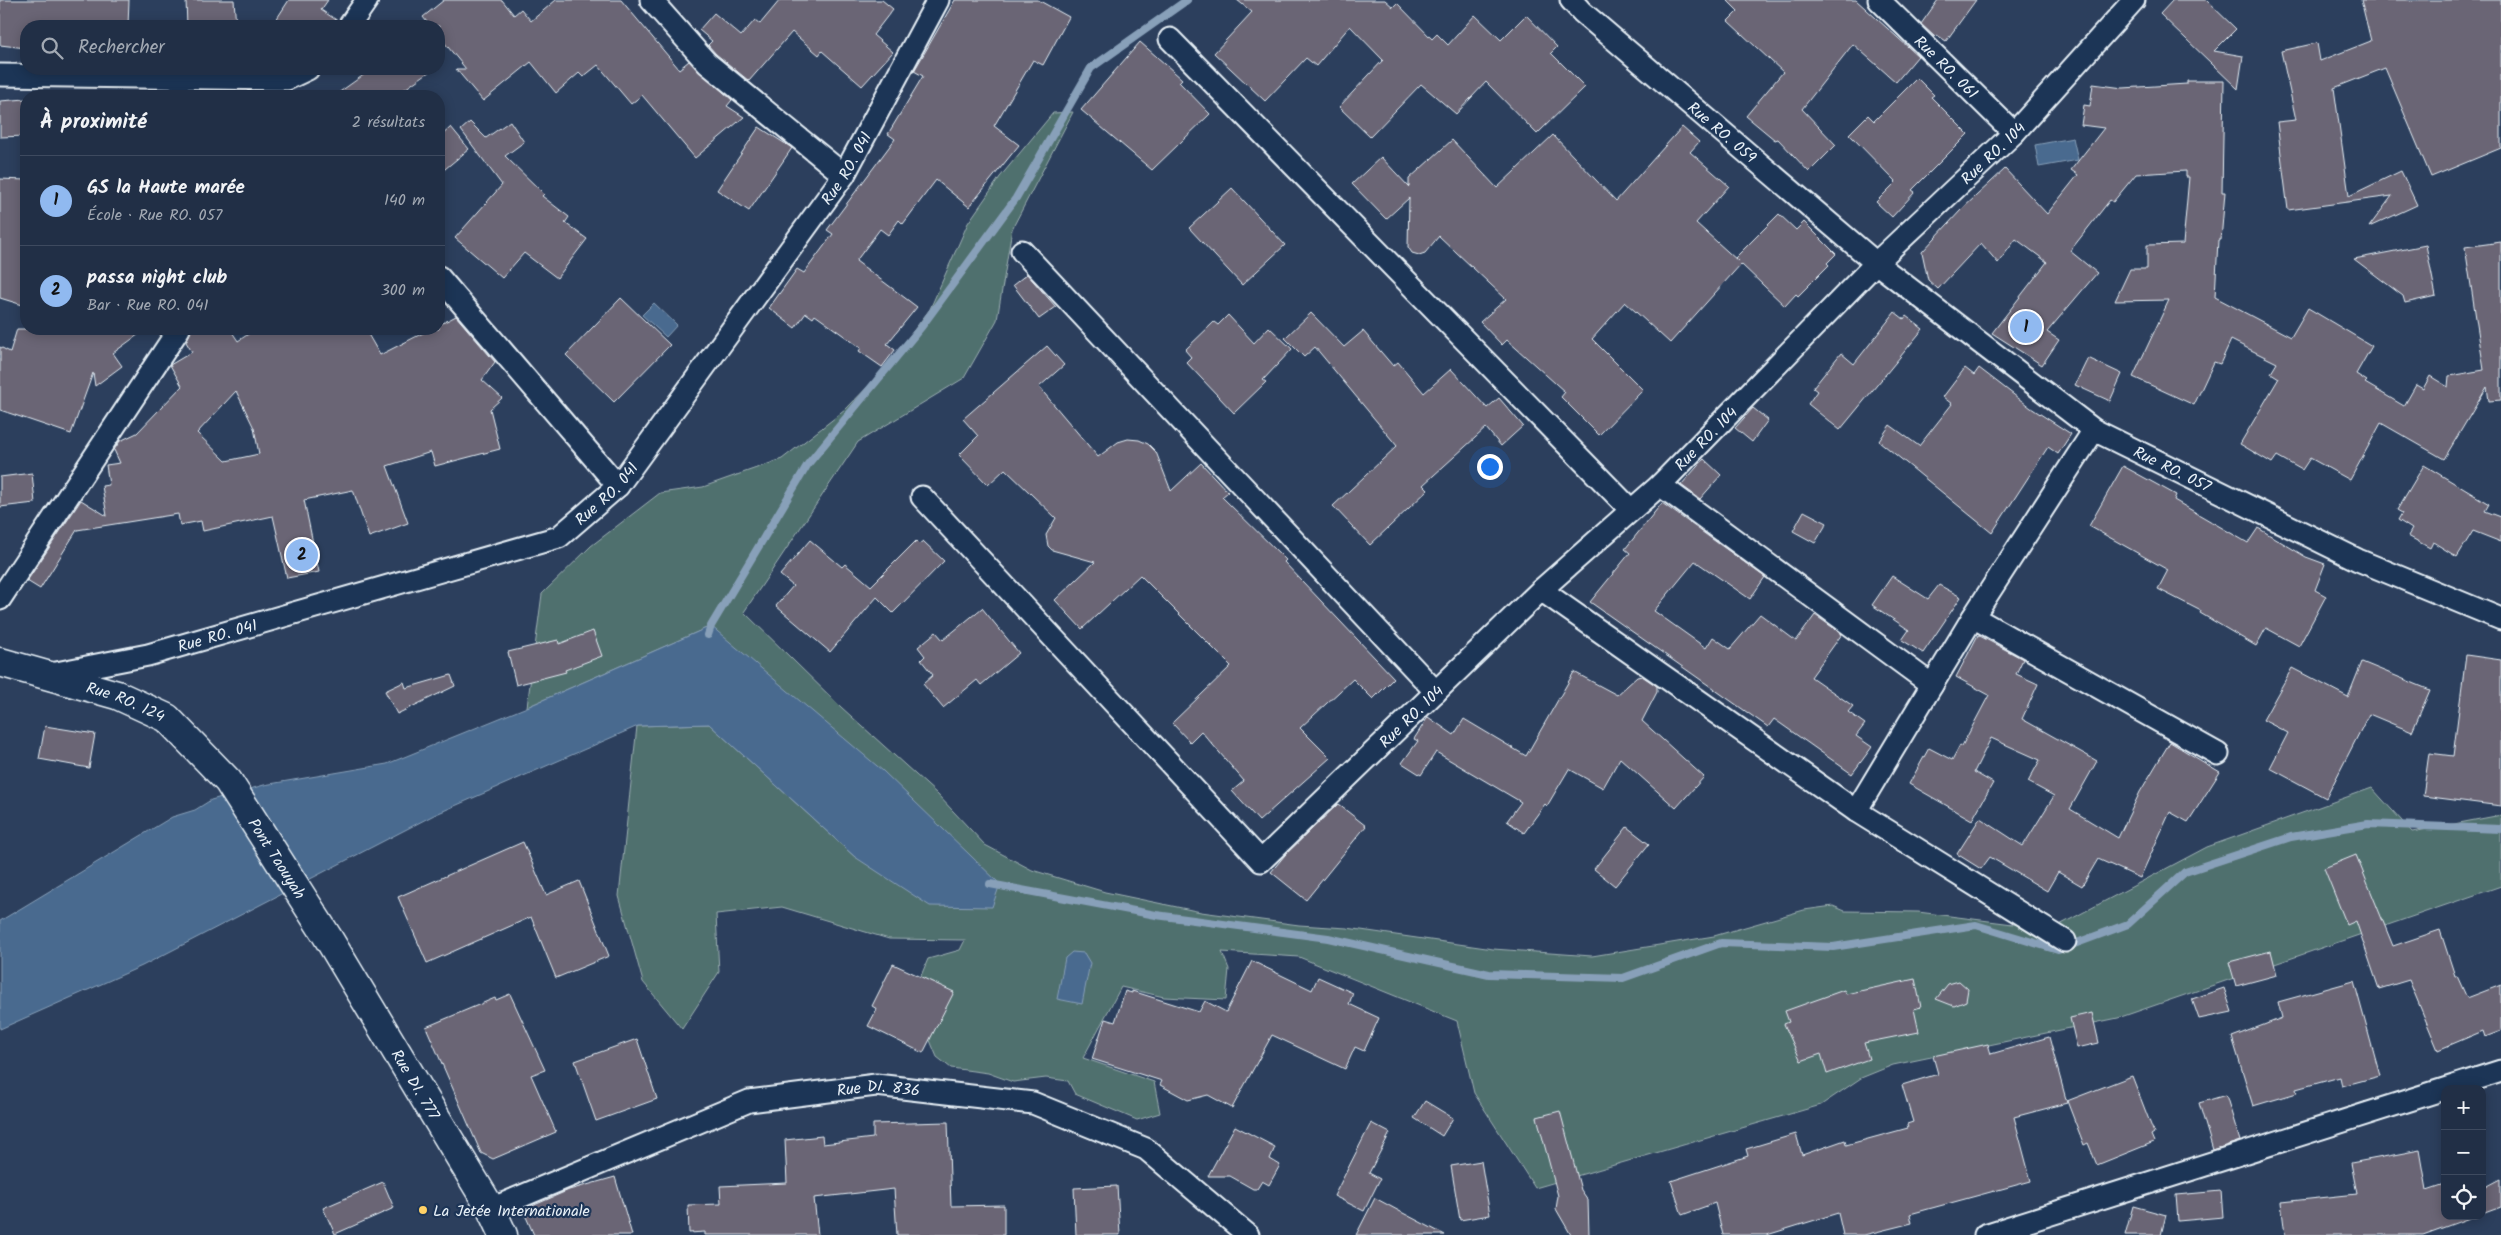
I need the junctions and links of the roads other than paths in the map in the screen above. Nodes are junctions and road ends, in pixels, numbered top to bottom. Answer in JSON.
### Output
{"nodes":[{"id":1,"x":367,"y":0,"type":"edge"},
{"id":2,"x":652,"y":0,"type":"edge"},
{"id":3,"x":938,"y":0,"type":"edge"},
{"id":4,"x":1571,"y":0,"type":"edge"},
{"id":5,"x":1879,"y":0,"type":"edge"},
{"id":6,"x":2134,"y":0,"type":"edge"},
{"id":7,"x":353,"y":20,"type":"edge"},
{"id":8,"x":1170,"y":39,"type":"dead end"},
{"id":9,"x":0,"y":75,"type":"edge"},
{"id":10,"x":303,"y":75,"type":"edge"},
{"id":11,"x":291,"y":88,"type":"edge"},
{"id":12,"x":2014,"y":133,"type":"junction"},
{"id":13,"x":844,"y":175,"type":"junction"},
{"id":14,"x":1022,"y":251,"type":"dead end"},
{"id":15,"x":1876,"y":263,"type":"junction"},
{"id":16,"x":445,"y":285,"type":"edge"},
{"id":17,"x":175,"y":335,"type":"edge"},
{"id":18,"x":2094,"y":430,"type":"junction"},
{"id":19,"x":1660,"y":485,"type":"junction"},
{"id":20,"x":618,"y":486,"type":"junction"},
{"id":21,"x":922,"y":497,"type":"dead end"},
{"id":22,"x":1630,"y":509,"type":"junction"},
{"id":23,"x":1541,"y":590,"type":"junction"},
{"id":24,"x":0,"y":600,"type":"edge"},
{"id":25,"x":1972,"y":617,"type":"junction"},
{"id":26,"x":2501,"y":619,"type":"edge"},
{"id":27,"x":0,"y":662,"type":"edge"},
{"id":28,"x":46,"y":674,"type":"junction"},
{"id":29,"x":1932,"y":685,"type":"junction"},
{"id":30,"x":1436,"y":692,"type":"junction"},
{"id":31,"x":2218,"y":754,"type":"dead end"},
{"id":32,"x":228,"y":781,"type":"joint"},
{"id":33,"x":1856,"y":811,"type":"junction"},
{"id":34,"x":327,"y":936,"type":"joint"},
{"id":35,"x":2065,"y":941,"type":"dead end"},
{"id":36,"x":2501,"y":1071,"type":"edge"},
{"id":37,"x":491,"y":1208,"type":"junction"},
{"id":38,"x":503,"y":1235,"type":"edge"},
{"id":39,"x":1248,"y":1235,"type":"edge"},
{"id":40,"x":1985,"y":1235,"type":"edge"}],
"edges":[{"from":1,"to":7,"type":"street"},
{"from":2,"to":13,"type":"street"},
{"from":3,"to":13,"type":"street","name":"Rue RO. 041"},
{"from":4,"to":15,"type":"street","name":"Rue RO. 059"},
{"from":5,"to":12,"type":"street","name":"Rue RO. 061"},
{"from":6,"to":12,"type":"street","name":"Rue RO. 104"},
{"from":8,"to":22,"type":"street"},
{"from":9,"to":11,"type":"street"},
{"from":10,"to":11,"type":"street"},
{"from":12,"to":15,"type":"street","name":"Rue RO. 104"},
{"from":13,"to":20,"type":"street","name":"Rue RO. 041"},
{"from":14,"to":30,"type":"street"},
{"from":15,"to":18,"type":"street","name":"Rue RO. 057"},
{"from":15,"to":19,"type":"street","name":"Rue RO. 104"},
{"from":16,"to":20,"type":"street"},
{"from":17,"to":24,"type":"street"},
{"from":18,"to":25,"type":"street"},
{"from":18,"to":26,"type":"street","name":"Rue RO. 057"},
{"from":19,"to":22,"type":"street","name":"Rue RO. 104"},
{"from":19,"to":29,"type":"street"},
{"from":20,"to":28,"type":"street","name":"Rue RO. 041"},
{"from":21,"to":30,"type":"street","name":"Rue RO. 104"},
{"from":22,"to":23,"type":"street","name":"Rue RO. 104"},
{"from":23,"to":30,"type":"street","name":"Rue RO. 104"},
{"from":23,"to":33,"type":"street"},
{"from":25,"to":29,"type":"street"},
{"from":25,"to":31,"type":"street"},
{"from":27,"to":28,"type":"street","name":"Rue RO. 124"},
{"from":28,"to":32,"type":"street","name":"Rue RO. 124"},
{"from":29,"to":33,"type":"street"},
{"from":32,"to":34,"type":"street","name":"Pont Taouyah"},
{"from":33,"to":35,"type":"street"},
{"from":34,"to":37,"type":"street","name":"Rue DI. 777"},
{"from":36,"to":40,"type":"street"},
{"from":37,"to":38,"type":"street","name":"Rue DI. 777"},
{"from":37,"to":39,"type":"street","name":"Rue DI. 836"}]}
